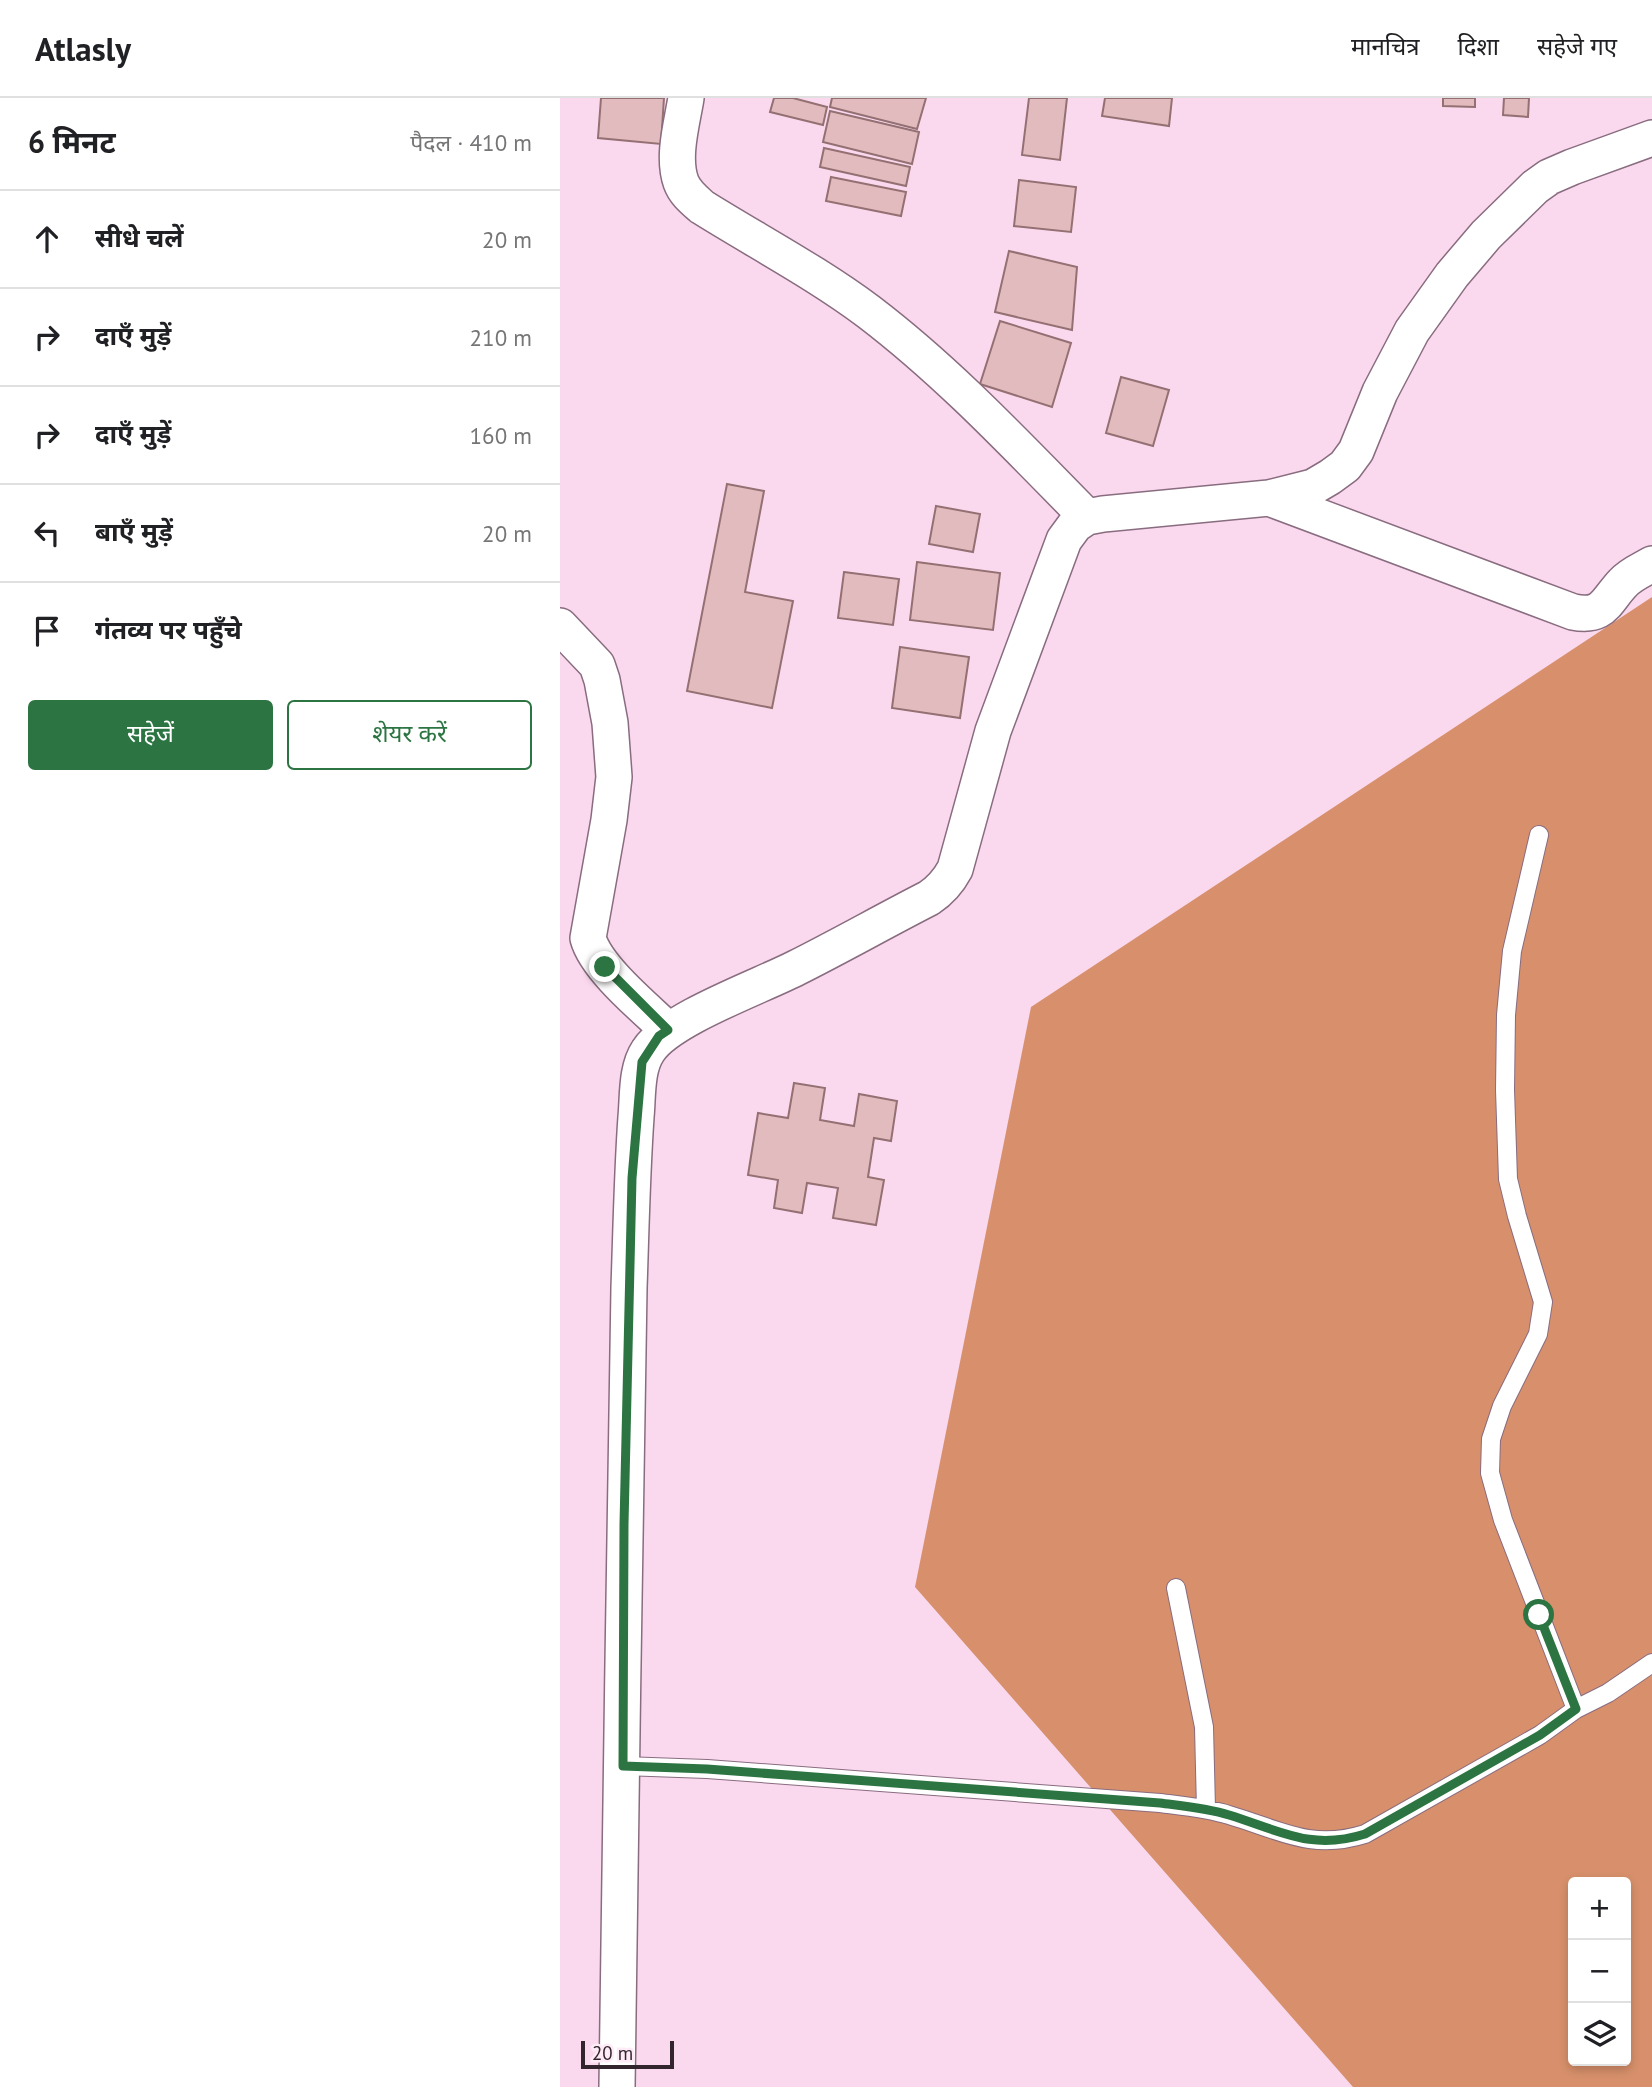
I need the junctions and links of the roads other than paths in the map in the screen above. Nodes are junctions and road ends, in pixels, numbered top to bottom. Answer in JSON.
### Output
{"nodes":[{"id":1,"x":686,"y":98,"type":"edge"},
{"id":2,"x":1652,"y":138,"type":"edge"},
{"id":3,"x":1269,"y":498,"type":"junction"},
{"id":4,"x":1087,"y":517,"type":"junction"},
{"id":5,"x":1652,"y":564,"type":"edge"},
{"id":6,"x":560,"y":626,"type":"edge"},
{"id":7,"x":1539,"y":835,"type":"dead end"},
{"id":8,"x":668,"y":1030,"type":"junction"},
{"id":9,"x":1176,"y":1588,"type":"dead end"},
{"id":10,"x":1652,"y":1663,"type":"edge"},
{"id":11,"x":1576,"y":1709,"type":"junction"},
{"id":12,"x":623,"y":1766,"type":"junction"},
{"id":13,"x":1206,"y":1809,"type":"junction"},
{"id":14,"x":617,"y":2087,"type":"edge"}],
"edges":[{"from":1,"to":4,"type":"street"},
{"from":2,"to":3,"type":"street"},
{"from":3,"to":4,"type":"street"},
{"from":3,"to":5,"type":"street"},
{"from":4,"to":8,"type":"street"},
{"from":6,"to":8,"type":"street"},
{"from":7,"to":11,"type":"lane"},
{"from":8,"to":12,"type":"street"},
{"from":9,"to":13,"type":"lane"},
{"from":10,"to":11,"type":"lane"},
{"from":11,"to":13,"type":"lane"},
{"from":12,"to":13,"type":"lane"},
{"from":12,"to":14,"type":"street"}]}
